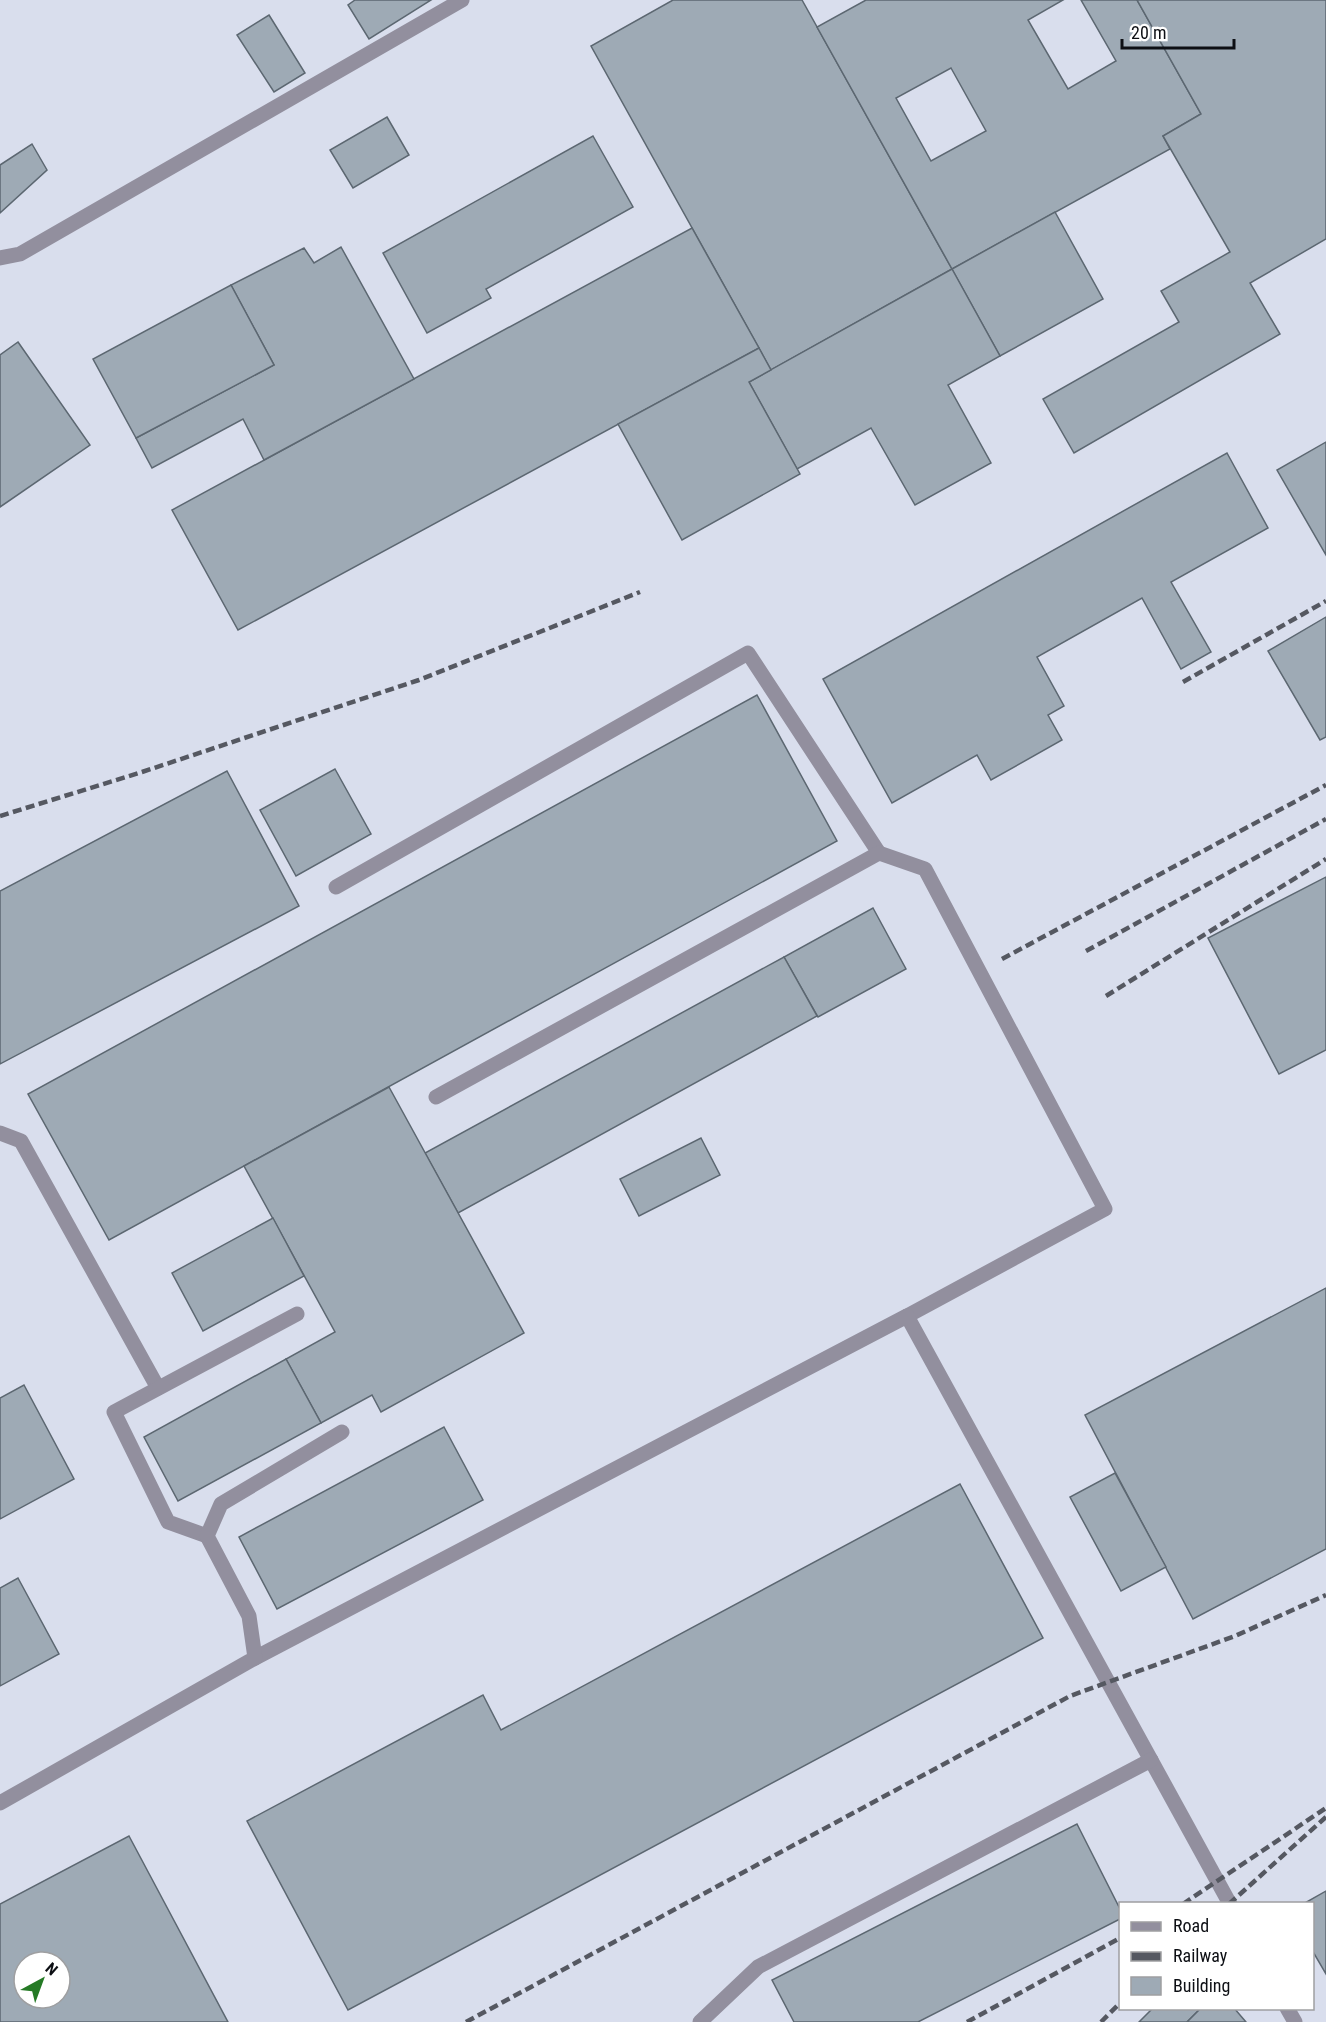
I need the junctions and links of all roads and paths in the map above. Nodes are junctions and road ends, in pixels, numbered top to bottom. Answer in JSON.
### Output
{"nodes":[{"id":1,"x":462,"y":0,"type":"edge"},
{"id":2,"x":0,"y":258,"type":"edge"},
{"id":3,"x":879,"y":853,"type":"junction"},
{"id":4,"x":336,"y":887,"type":"dead end"},
{"id":5,"x":436,"y":1097,"type":"dead end"},
{"id":6,"x":0,"y":1133,"type":"edge"},
{"id":7,"x":297,"y":1314,"type":"dead end"},
{"id":8,"x":907,"y":1316,"type":"junction"},
{"id":9,"x":158,"y":1388,"type":"junction"},
{"id":10,"x":342,"y":1432,"type":"dead end"},
{"id":11,"x":207,"y":1536,"type":"junction"},
{"id":12,"x":255,"y":1658,"type":"junction"},
{"id":13,"x":1151,"y":1760,"type":"junction"},
{"id":14,"x":0,"y":1803,"type":"edge"},
{"id":15,"x":1229,"y":1902,"type":"edge"},
{"id":16,"x":700,"y":2022,"type":"edge"}],
"edges":[{"from":1,"to":2,"type":"lane"},
{"from":3,"to":4,"type":"lane"},
{"from":3,"to":5,"type":"lane"},
{"from":3,"to":8,"type":"lane"},
{"from":6,"to":9,"type":"lane"},
{"from":7,"to":9,"type":"lane"},
{"from":8,"to":12,"type":"lane"},
{"from":8,"to":13,"type":"lane"},
{"from":9,"to":11,"type":"lane"},
{"from":10,"to":11,"type":"lane"},
{"from":11,"to":12,"type":"lane"},
{"from":12,"to":14,"type":"lane"},
{"from":13,"to":15,"type":"lane"},
{"from":13,"to":16,"type":"lane"}]}
